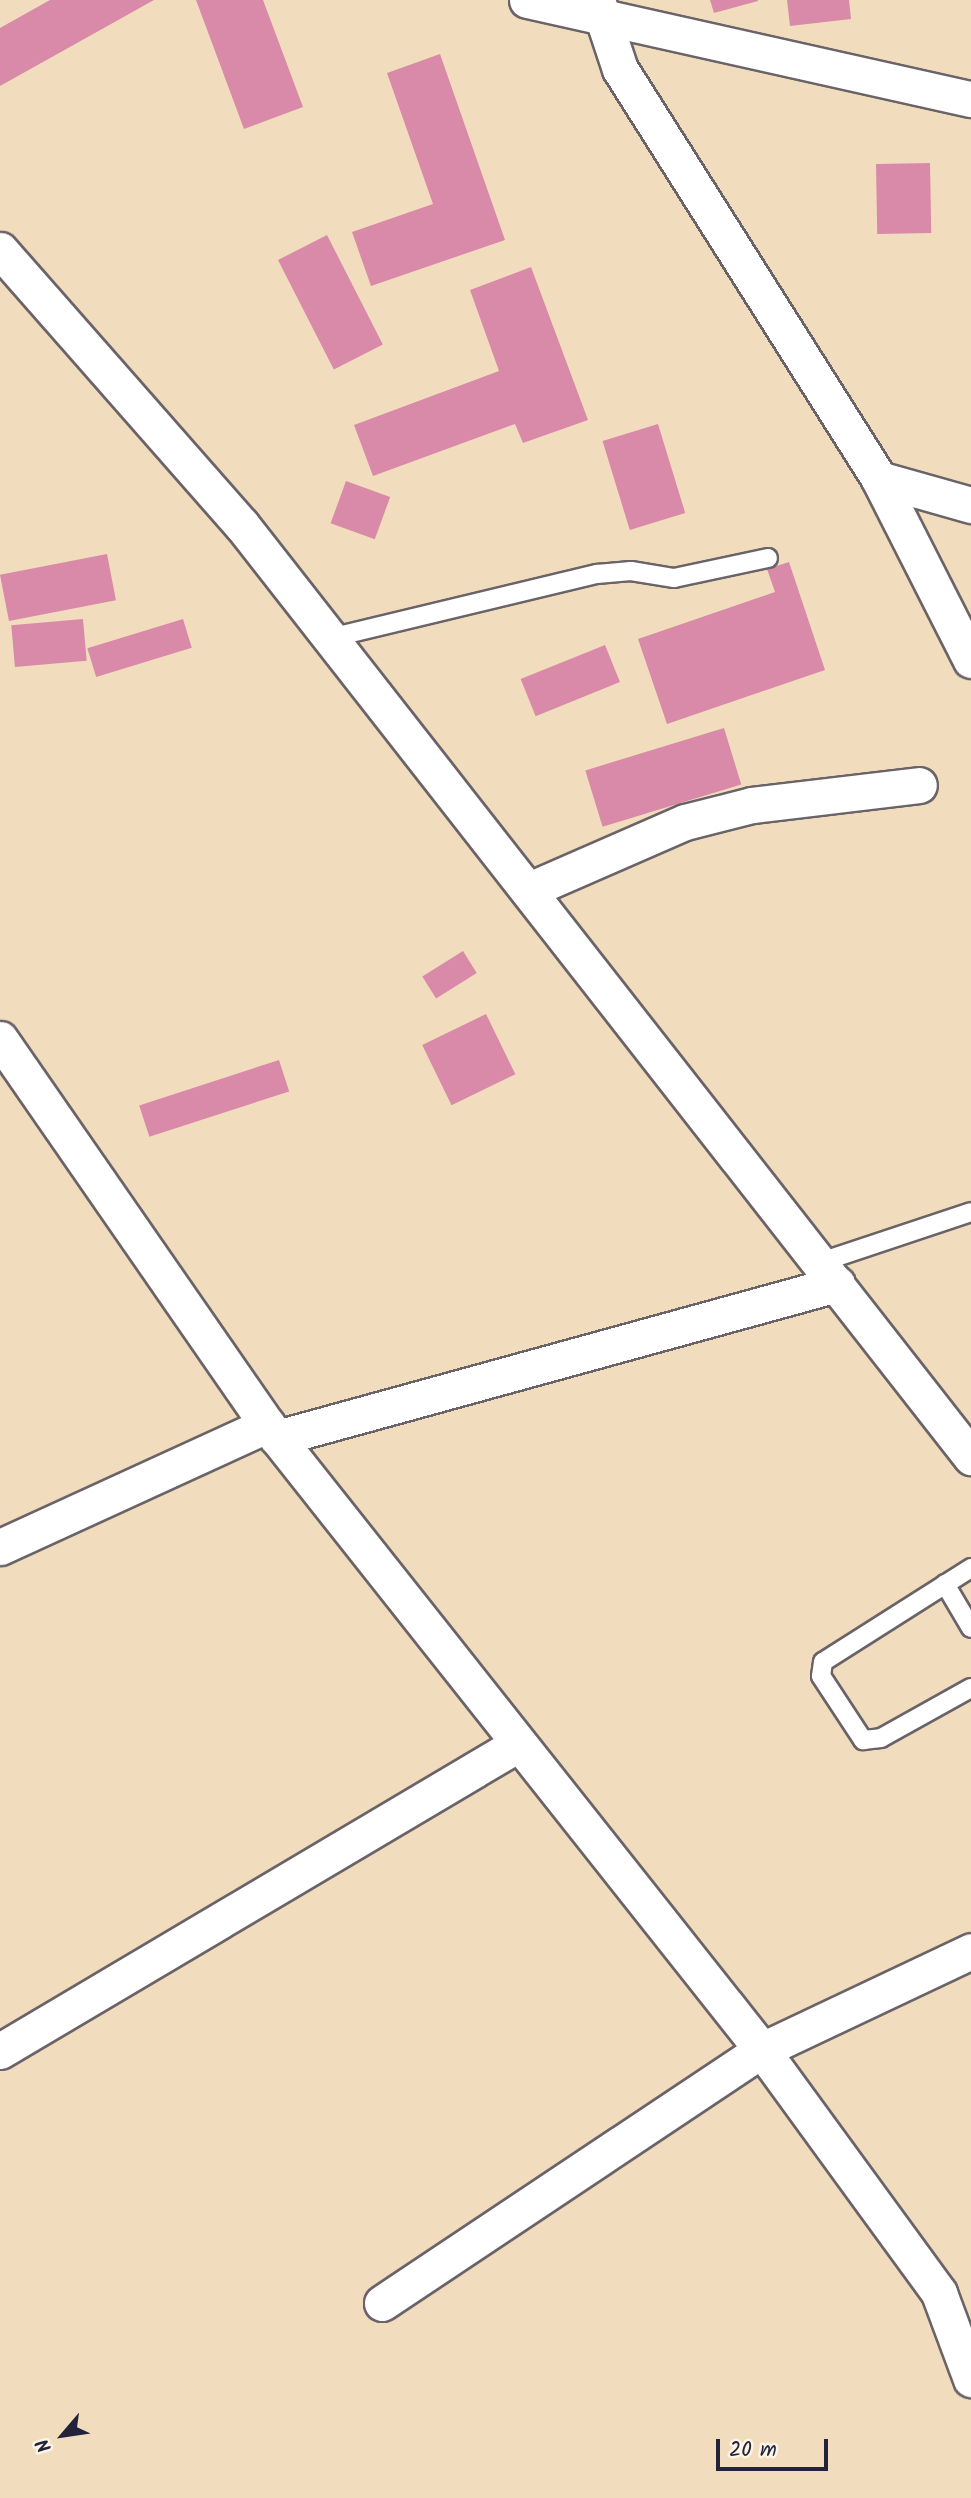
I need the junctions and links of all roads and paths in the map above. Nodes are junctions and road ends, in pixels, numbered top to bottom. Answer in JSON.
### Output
{"nodes":[{"id":1,"x":527,"y":0,"type":"edge"},
{"id":2,"x":602,"y":9,"type":"edge"},
{"id":3,"x":971,"y":99,"type":"edge"},
{"id":4,"x":0,"y":250,"type":"edge"},
{"id":5,"x":879,"y":479,"type":"junction"},
{"id":6,"x":971,"y":505,"type":"edge"},
{"id":7,"x":768,"y":558,"type":"dead end"},
{"id":8,"x":330,"y":638,"type":"junction"},
{"id":9,"x":971,"y":660,"type":"edge"},
{"id":10,"x":919,"y":785,"type":"dead end"},
{"id":11,"x":529,"y":890,"type":"junction"},
{"id":12,"x":0,"y":1039,"type":"edge"},
{"id":13,"x":971,"y":1212,"type":"edge"},
{"id":14,"x":829,"y":1273,"type":"junction"},
{"id":15,"x":272,"y":1431,"type":"junction"},
{"id":16,"x":971,"y":1457,"type":"edge"},
{"id":17,"x":1,"y":1544,"type":"edge"},
{"id":18,"x":971,"y":1568,"type":"edge"},
{"id":19,"x":945,"y":1584,"type":"junction"},
{"id":20,"x":971,"y":1628,"type":"edge"},
{"id":21,"x":971,"y":1688,"type":"edge"},
{"id":22,"x":518,"y":1744,"type":"junction"},
{"id":23,"x":971,"y":1951,"type":"edge"},
{"id":24,"x":0,"y":2050,"type":"edge"},
{"id":25,"x":762,"y":2050,"type":"junction"},
{"id":26,"x":382,"y":2303,"type":"dead end"},
{"id":27,"x":971,"y":2379,"type":"edge"}],
"edges":[{"from":1,"to":2,"type":"street"},
{"from":2,"to":3,"type":"street"},
{"from":2,"to":5,"type":"street"},
{"from":4,"to":8,"type":"street"},
{"from":5,"to":6,"type":"street"},
{"from":5,"to":9,"type":"street"},
{"from":7,"to":8,"type":"lane"},
{"from":8,"to":11,"type":"street"},
{"from":10,"to":11,"type":"street"},
{"from":11,"to":14,"type":"street"},
{"from":12,"to":15,"type":"street"},
{"from":13,"to":14,"type":"lane"},
{"from":14,"to":15,"type":"street"},
{"from":14,"to":16,"type":"street"},
{"from":15,"to":17,"type":"street"},
{"from":15,"to":22,"type":"street"},
{"from":18,"to":19,"type":"lane"},
{"from":19,"to":20,"type":"lane"},
{"from":19,"to":21,"type":"lane"},
{"from":22,"to":24,"type":"street"},
{"from":22,"to":25,"type":"street"},
{"from":23,"to":25,"type":"street"},
{"from":25,"to":26,"type":"street"},
{"from":25,"to":27,"type":"street"}]}
